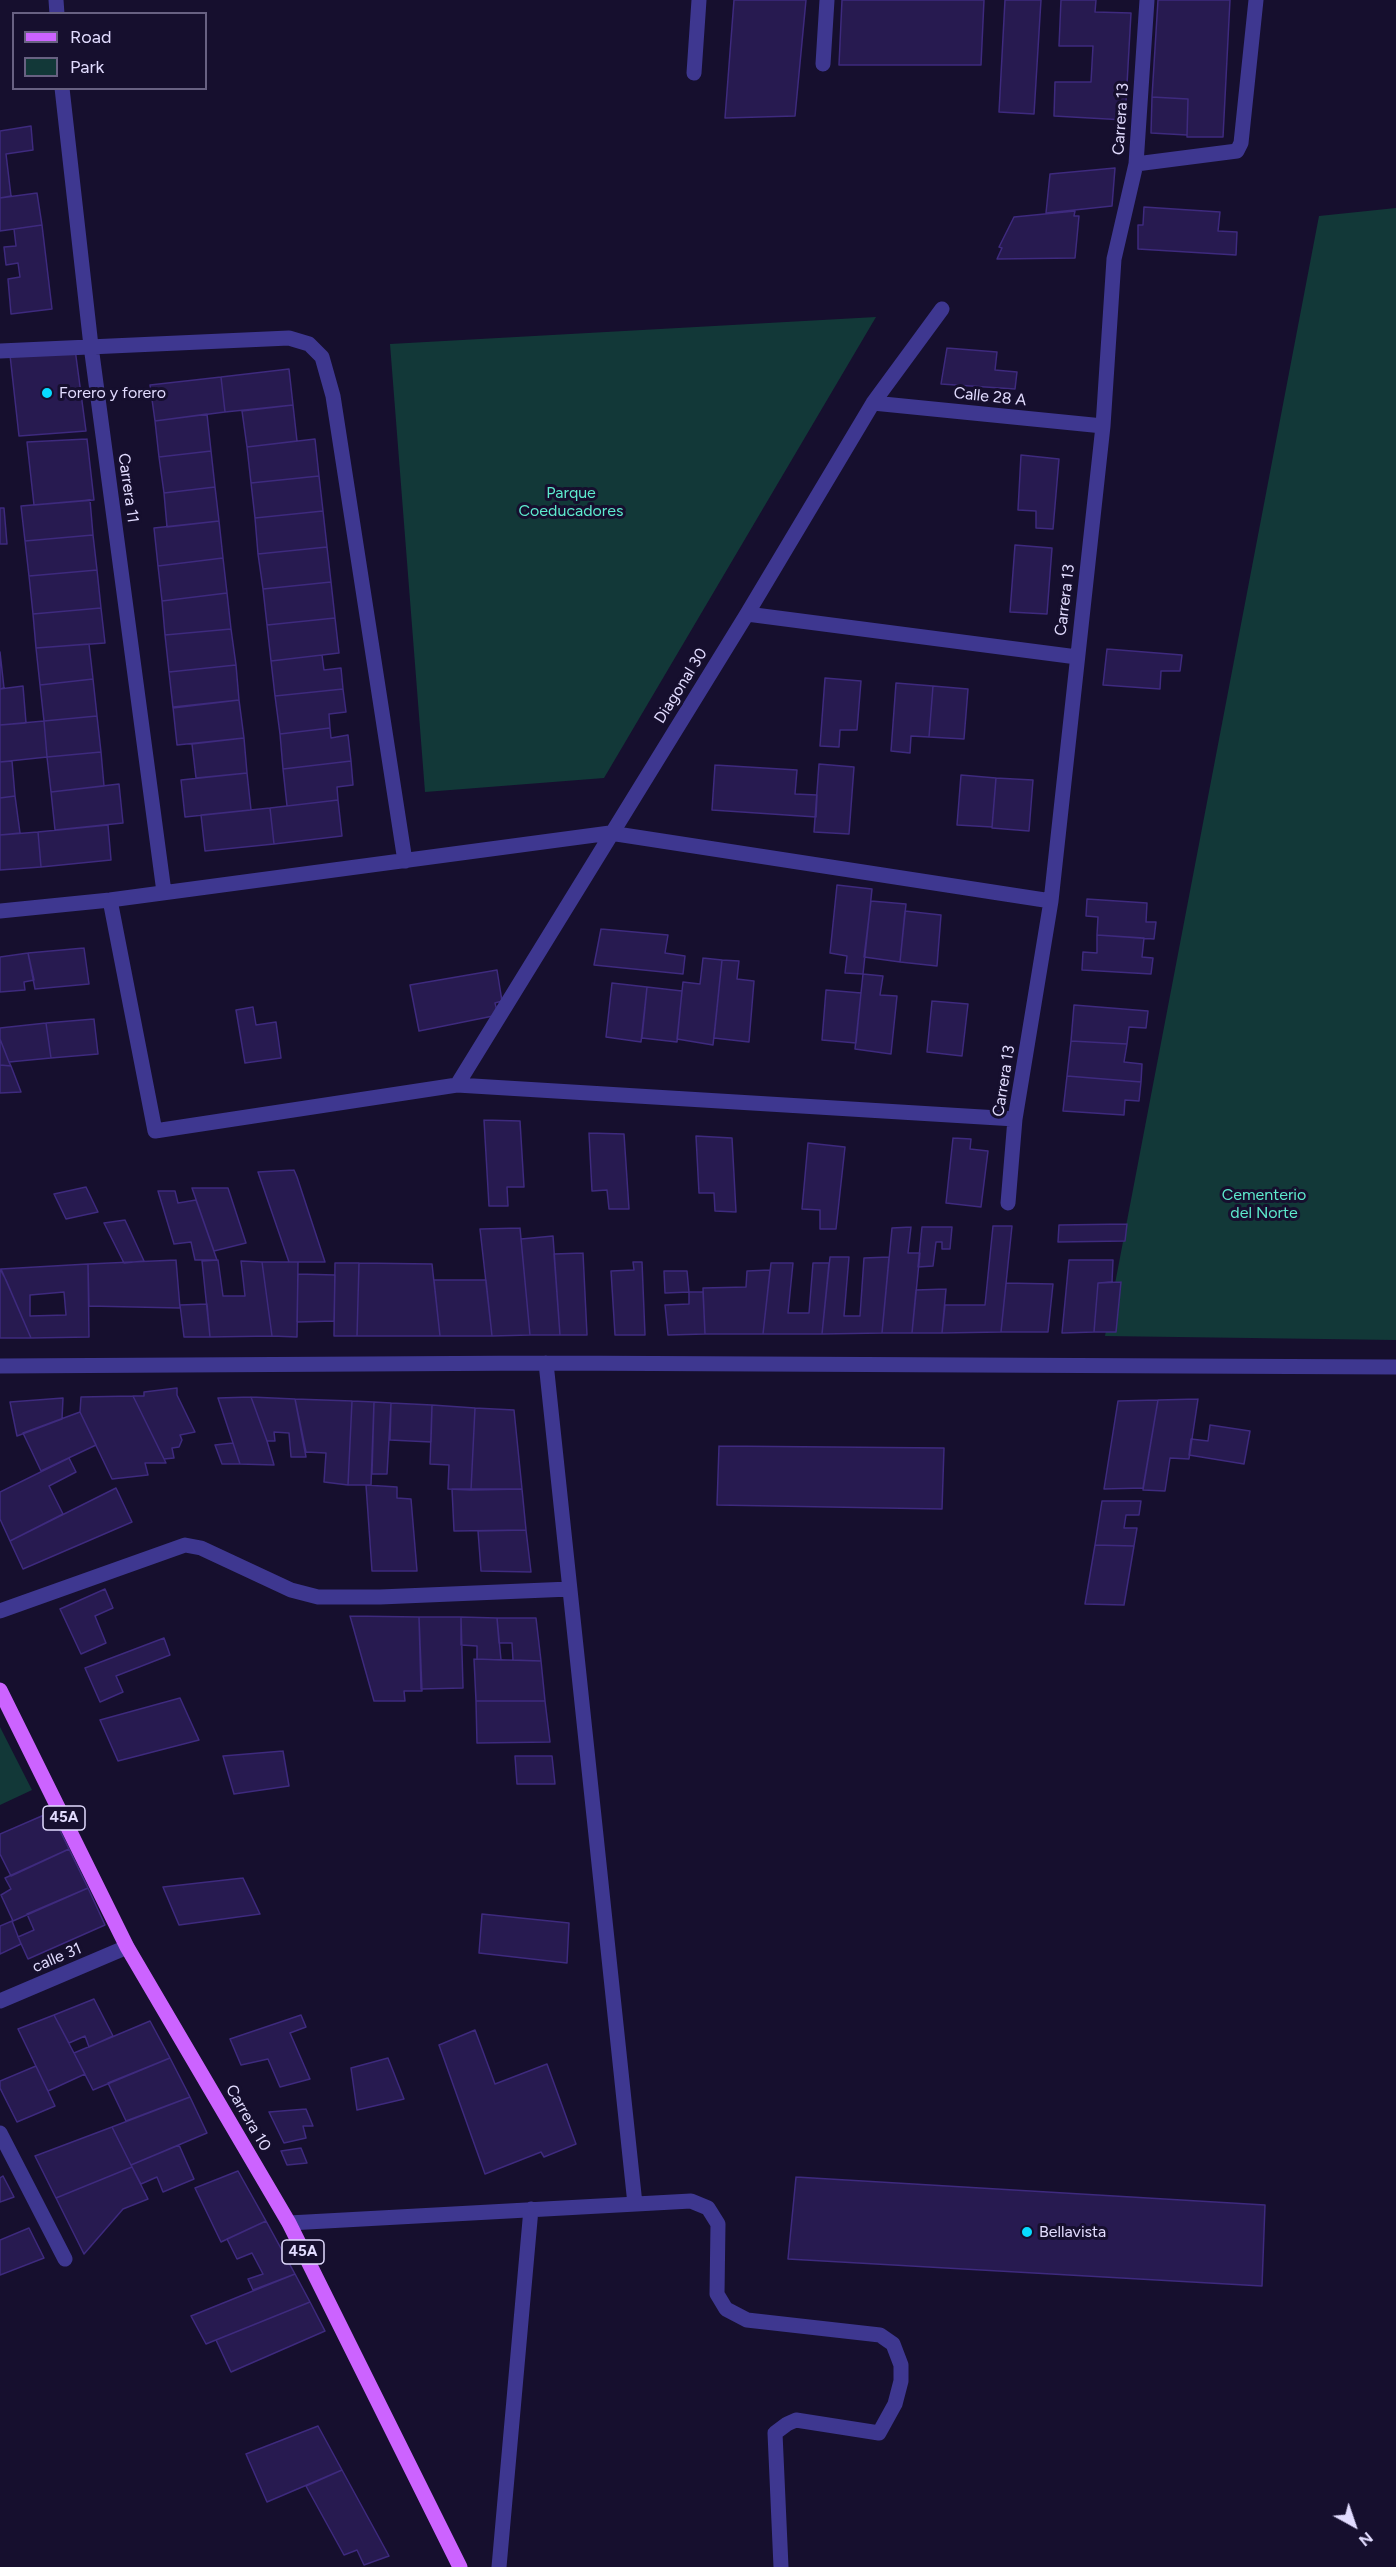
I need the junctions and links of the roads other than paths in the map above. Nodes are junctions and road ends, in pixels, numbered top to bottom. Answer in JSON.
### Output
{"nodes":[{"id":1,"x":699,"y":0,"type":"edge"},
{"id":2,"x":827,"y":0,"type":"edge"},
{"id":3,"x":1147,"y":0,"type":"edge"},
{"id":4,"x":1256,"y":0,"type":"edge"},
{"id":5,"x":823,"y":64,"type":"dead end"},
{"id":6,"x":694,"y":73,"type":"dead end"},
{"id":7,"x":62,"y":90,"type":"edge"},
{"id":8,"x":1136,"y":164,"type":"junction"},
{"id":9,"x":942,"y":309,"type":"dead end"},
{"id":10,"x":91,"y":346,"type":"junction"},
{"id":11,"x":0,"y":351,"type":"edge"},
{"id":12,"x":873,"y":403,"type":"junction"},
{"id":13,"x":1103,"y":426,"type":"junction"},
{"id":14,"x":747,"y":614,"type":"junction"},
{"id":15,"x":1077,"y":657,"type":"junction"},
{"id":16,"x":610,"y":833,"type":"junction"},
{"id":17,"x":405,"y":861,"type":"junction"},
{"id":18,"x":164,"y":892,"type":"junction"},
{"id":19,"x":110,"y":900,"type":"junction"},
{"id":20,"x":1051,"y":901,"type":"junction"},
{"id":21,"x":0,"y":911,"type":"edge"},
{"id":22,"x":457,"y":1085,"type":"junction"},
{"id":23,"x":1015,"y":1119,"type":"junction"},
{"id":24,"x":1008,"y":1203,"type":"dead end"},
{"id":25,"x":546,"y":1363,"type":"junction"},
{"id":26,"x":0,"y":1366,"type":"edge"},
{"id":27,"x":1396,"y":1367,"type":"edge"},
{"id":28,"x":570,"y":1589,"type":"junction"},
{"id":29,"x":0,"y":1611,"type":"edge"},
{"id":30,"x":0,"y":1690,"type":"edge"},
{"id":31,"x":127,"y":1947,"type":"junction"},
{"id":32,"x":0,"y":2001,"type":"edge"},
{"id":33,"x":0,"y":2133,"type":"edge"},
{"id":34,"x":634,"y":2204,"type":"junction"},
{"id":35,"x":531,"y":2210,"type":"junction"},
{"id":36,"x":289,"y":2223,"type":"junction"},
{"id":37,"x":65,"y":2259,"type":"dead end"},
{"id":38,"x":460,"y":2567,"type":"edge"},
{"id":39,"x":499,"y":2567,"type":"edge"},
{"id":40,"x":781,"y":2567,"type":"edge"}],
"edges":[{"from":1,"to":6,"type":"street"},
{"from":2,"to":5,"type":"street"},
{"from":3,"to":8,"type":"street","name":"Carrera 13"},
{"from":4,"to":8,"type":"street"},
{"from":7,"to":10,"type":"street","name":"Carrera 11"},
{"from":8,"to":13,"type":"street","name":"Carrera 13"},
{"from":9,"to":12,"type":"street","name":"Diagonal 30"},
{"from":10,"to":11,"type":"street"},
{"from":10,"to":17,"type":"street"},
{"from":10,"to":18,"type":"street","name":"Carrera 11"},
{"from":12,"to":13,"type":"street","name":"Calle 28 A"},
{"from":12,"to":14,"type":"street","name":"Diagonal 30"},
{"from":13,"to":15,"type":"street","name":"Carrera 13"},
{"from":14,"to":15,"type":"street"},
{"from":14,"to":16,"type":"street","name":"Diagonal 30"},
{"from":15,"to":20,"type":"street","name":"Carrera 13"},
{"from":16,"to":17,"type":"street"},
{"from":16,"to":20,"type":"street"},
{"from":16,"to":22,"type":"street","name":"Diagonal 30"},
{"from":17,"to":18,"type":"street"},
{"from":18,"to":19,"type":"street"},
{"from":19,"to":21,"type":"street"},
{"from":19,"to":22,"type":"street"},
{"from":20,"to":23,"type":"street","name":"Carrera 13"},
{"from":22,"to":23,"type":"street"},
{"from":23,"to":24,"type":"street","name":"Carrera 13"},
{"from":25,"to":26,"type":"street"},
{"from":25,"to":27,"type":"street"},
{"from":25,"to":28,"type":"street"},
{"from":28,"to":29,"type":"street"},
{"from":28,"to":34,"type":"street"},
{"from":30,"to":31,"type":"main road","name":"Carrera 10","number":"45A"},
{"from":31,"to":32,"type":"street","name":"calle 31"},
{"from":31,"to":36,"type":"main road","name":"Carrera 10","number":"45A"},
{"from":33,"to":37,"type":"street"},
{"from":34,"to":35,"type":"street"},
{"from":34,"to":40,"type":"street"},
{"from":35,"to":36,"type":"street"},
{"from":35,"to":39,"type":"street"},
{"from":36,"to":38,"type":"main road","name":"Carrera 10","number":"45A"}]}
